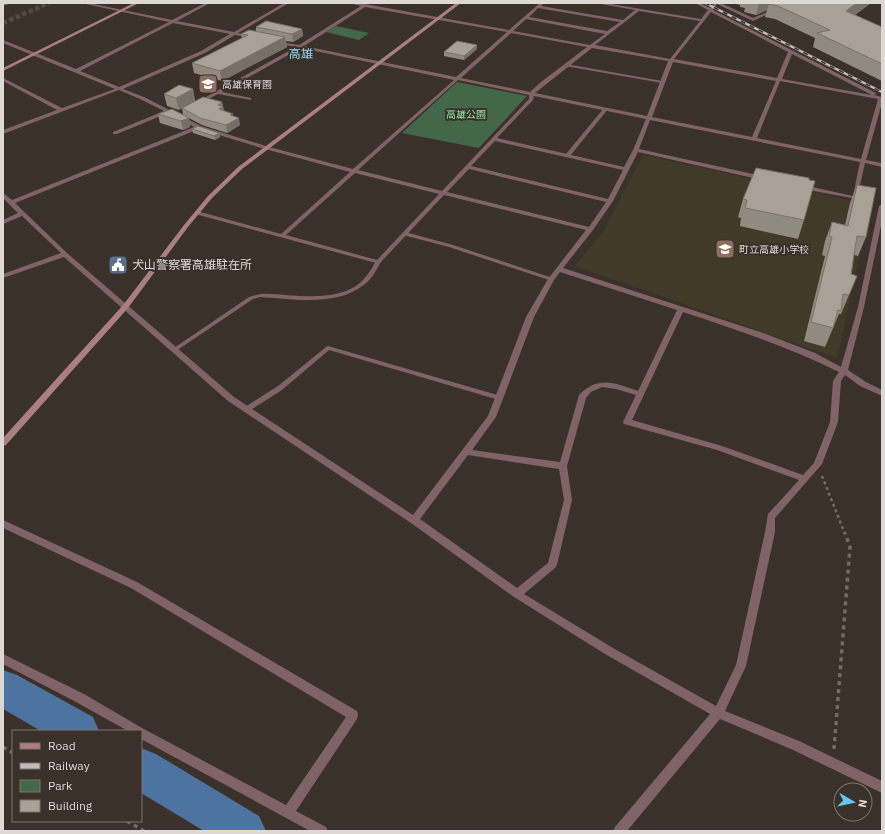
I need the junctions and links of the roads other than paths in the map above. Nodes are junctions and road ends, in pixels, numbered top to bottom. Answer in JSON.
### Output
{"nodes":[{"id":1,"x":10,"y":3,"type":"edge"},
{"id":2,"x":83,"y":3,"type":"edge"},
{"id":3,"x":137,"y":3,"type":"edge"},
{"id":4,"x":208,"y":3,"type":"edge"},
{"id":5,"x":287,"y":3,"type":"edge"},
{"id":6,"x":351,"y":3,"type":"edge"},
{"id":7,"x":459,"y":3,"type":"edge"},
{"id":8,"x":597,"y":3,"type":"edge"},
{"id":9,"x":696,"y":3,"type":"edge"},
{"id":10,"x":717,"y":3,"type":"edge"},
{"id":11,"x":791,"y":3,"type":"edge"},
{"id":12,"x":365,"y":4,"type":"edge"},
{"id":13,"x":3,"y":5,"type":"edge"},
{"id":14,"x":540,"y":5,"type":"edge"},
{"id":15,"x":638,"y":10,"type":"junction"},
{"id":16,"x":710,"y":10,"type":"junction"},
{"id":17,"x":121,"y":11,"type":"junction"},
{"id":18,"x":526,"y":18,"type":"junction"},
{"id":19,"x":438,"y":19,"type":"junction"},
{"id":20,"x":702,"y":20,"type":"junction"},
{"id":21,"x":173,"y":21,"type":"junction"},
{"id":22,"x":624,"y":21,"type":"junction"},
{"id":23,"x":510,"y":31,"type":"junction"},
{"id":24,"x":609,"y":32,"type":"junction"},
{"id":25,"x":234,"y":34,"type":"junction"},
{"id":26,"x":256,"y":38,"type":"edge"},
{"id":27,"x":3,"y":41,"type":"edge"},
{"id":28,"x":271,"y":41,"type":"edge"},
{"id":29,"x":592,"y":46,"type":"junction"},
{"id":30,"x":300,"y":47,"type":"junction"},
{"id":31,"x":791,"y":51,"type":"junction"},
{"id":32,"x":35,"y":54,"type":"junction"},
{"id":33,"x":671,"y":60,"type":"junction"},
{"id":34,"x":379,"y":63,"type":"junction"},
{"id":35,"x":566,"y":65,"type":"junction"},
{"id":36,"x":3,"y":70,"type":"edge"},
{"id":37,"x":76,"y":71,"type":"junction"},
{"id":38,"x":457,"y":78,"type":"junction"},
{"id":39,"x":3,"y":79,"type":"edge"},
{"id":40,"x":779,"y":80,"type":"junction"},
{"id":41,"x":662,"y":82,"type":"junction"},
{"id":42,"x":118,"y":89,"type":"junction"},
{"id":43,"x":217,"y":92,"type":"junction"},
{"id":44,"x":532,"y":93,"type":"junction"},
{"id":45,"x":882,"y":98,"type":"edge"},
{"id":46,"x":249,"y":99,"type":"dead end"},
{"id":47,"x":190,"y":107,"type":"edge"},
{"id":48,"x":606,"y":109,"type":"junction"},
{"id":49,"x":61,"y":110,"type":"junction"},
{"id":50,"x":168,"y":111,"type":"junction"},
{"id":51,"x":183,"y":111,"type":"edge"},
{"id":52,"x":176,"y":115,"type":"junction"},
{"id":53,"x":648,"y":118,"type":"junction"},
{"id":54,"x":198,"y":127,"type":"junction"},
{"id":55,"x":3,"y":132,"type":"edge"},
{"id":56,"x":115,"y":132,"type":"dead end"},
{"id":57,"x":754,"y":138,"type":"junction"},
{"id":58,"x":495,"y":139,"type":"junction"},
{"id":59,"x":267,"y":148,"type":"junction"},
{"id":60,"x":636,"y":150,"type":"junction"},
{"id":61,"x":568,"y":155,"type":"junction"},
{"id":62,"x":863,"y":161,"type":"junction"},
{"id":63,"x":882,"y":165,"type":"edge"},
{"id":64,"x":468,"y":167,"type":"junction"},
{"id":65,"x":626,"y":168,"type":"junction"},
{"id":66,"x":354,"y":171,"type":"junction"},
{"id":67,"x":772,"y":180,"type":"edge"},
{"id":68,"x":795,"y":185,"type":"edge"},
{"id":69,"x":444,"y":193,"type":"junction"},
{"id":70,"x":3,"y":195,"type":"edge"},
{"id":71,"x":855,"y":198,"type":"junction"},
{"id":72,"x":862,"y":200,"type":"edge"},
{"id":73,"x":610,"y":201,"type":"junction"},
{"id":74,"x":875,"y":202,"type":"edge"},
{"id":75,"x":11,"y":203,"type":"junction"},
{"id":76,"x":882,"y":205,"type":"edge"},
{"id":77,"x":197,"y":212,"type":"junction"},
{"id":78,"x":21,"y":214,"type":"junction"},
{"id":79,"x":3,"y":222,"type":"edge"},
{"id":80,"x":591,"y":229,"type":"junction"},
{"id":81,"x":405,"y":234,"type":"junction"},
{"id":82,"x":283,"y":235,"type":"junction"},
{"id":83,"x":873,"y":250,"type":"junction"},
{"id":84,"x":882,"y":252,"type":"edge"},
{"id":85,"x":65,"y":254,"type":"junction"},
{"id":86,"x":378,"y":262,"type":"junction"},
{"id":87,"x":559,"y":269,"type":"junction"},
{"id":88,"x":3,"y":276,"type":"edge"},
{"id":89,"x":550,"y":279,"type":"junction"},
{"id":90,"x":126,"y":306,"type":"junction"},
{"id":91,"x":681,"y":310,"type":"junction"},
{"id":92,"x":174,"y":350,"type":"junction"},
{"id":93,"x":844,"y":371,"type":"junction"},
{"id":94,"x":882,"y":393,"type":"edge"},
{"id":95,"x":640,"y":394,"type":"junction"},
{"id":96,"x":499,"y":398,"type":"junction"},
{"id":97,"x":246,"y":409,"type":"junction"},
{"id":98,"x":3,"y":442,"type":"edge"},
{"id":99,"x":466,"y":452,"type":"junction"},
{"id":100,"x":563,"y":466,"type":"junction"},
{"id":101,"x":805,"y":479,"type":"junction"},
{"id":102,"x":414,"y":520,"type":"junction"},
{"id":103,"x":3,"y":524,"type":"edge"},
{"id":104,"x":517,"y":594,"type":"junction"},
{"id":105,"x":3,"y":659,"type":"edge"},
{"id":106,"x":718,"y":713,"type":"junction"},
{"id":107,"x":136,"y":730,"type":"edge"},
{"id":108,"x":142,"y":734,"type":"edge"},
{"id":109,"x":882,"y":787,"type":"edge"},
{"id":110,"x":288,"y":813,"type":"junction"},
{"id":111,"x":322,"y":831,"type":"edge"},
{"id":112,"x":619,"y":831,"type":"edge"}],
"edges":[{"from":1,"to":13,"type":"street"},
{"from":2,"to":17,"type":"street"},
{"from":3,"to":17,"type":"street"},
{"from":4,"to":21,"type":"street"},
{"from":5,"to":25,"type":"street"},
{"from":6,"to":12,"type":"street"},
{"from":7,"to":19,"type":"street"},
{"from":8,"to":15,"type":"street"},
{"from":9,"to":16,"type":"street"},
{"from":10,"to":11,"type":"street"},
{"from":10,"to":16,"type":"street"},
{"from":12,"to":19,"type":"street"},
{"from":12,"to":30,"type":"street"},
{"from":14,"to":18,"type":"street"},
{"from":14,"to":22,"type":"street"},
{"from":15,"to":20,"type":"street"},
{"from":15,"to":22,"type":"street"},
{"from":16,"to":20,"type":"street"},
{"from":16,"to":31,"type":"street"},
{"from":17,"to":21,"type":"street"},
{"from":17,"to":32,"type":"street"},
{"from":18,"to":23,"type":"street"},
{"from":18,"to":24,"type":"street"},
{"from":19,"to":23,"type":"street"},
{"from":19,"to":34,"type":"street"},
{"from":20,"to":33,"type":"street"},
{"from":21,"to":25,"type":"street"},
{"from":21,"to":37,"type":"street"},
{"from":22,"to":24,"type":"street"},
{"from":23,"to":29,"type":"street"},
{"from":23,"to":38,"type":"street"},
{"from":24,"to":29,"type":"street"},
{"from":25,"to":26,"type":"street"},
{"from":25,"to":42,"type":"street"},
{"from":27,"to":32,"type":"street"},
{"from":28,"to":30,"type":"street"},
{"from":29,"to":33,"type":"street"},
{"from":29,"to":35,"type":"street"},
{"from":30,"to":34,"type":"street"},
{"from":30,"to":43,"type":"street"},
{"from":31,"to":40,"type":"street"},
{"from":31,"to":45,"type":"street"},
{"from":32,"to":36,"type":"street"},
{"from":32,"to":37,"type":"street"},
{"from":33,"to":40,"type":"street"},
{"from":33,"to":41,"type":"street"},
{"from":34,"to":38,"type":"street"},
{"from":34,"to":59,"type":"street"},
{"from":35,"to":41,"type":"lane"},
{"from":35,"to":44,"type":"street"},
{"from":37,"to":42,"type":"street"},
{"from":38,"to":44,"type":"street"},
{"from":38,"to":66,"type":"street"},
{"from":39,"to":49,"type":"street"},
{"from":40,"to":45,"type":"street"},
{"from":40,"to":57,"type":"street"},
{"from":41,"to":53,"type":"street"},
{"from":42,"to":49,"type":"street"},
{"from":42,"to":50,"type":"street"},
{"from":43,"to":46,"type":"street"},
{"from":43,"to":47,"type":"street"},
{"from":44,"to":48,"type":"street"},
{"from":44,"to":58,"type":"street"},
{"from":45,"to":62,"type":"street"},
{"from":48,"to":53,"type":"street"},
{"from":48,"to":61,"type":"lane"},
{"from":49,"to":55,"type":"street"},
{"from":50,"to":52,"type":"street"},
{"from":50,"to":56,"type":"street"},
{"from":51,"to":52,"type":"street"},
{"from":52,"to":54,"type":"street"},
{"from":53,"to":57,"type":"street"},
{"from":53,"to":60,"type":"street"},
{"from":54,"to":59,"type":"street"},
{"from":54,"to":75,"type":"street"},
{"from":57,"to":62,"type":"street"},
{"from":58,"to":61,"type":"street"},
{"from":58,"to":64,"type":"street"},
{"from":59,"to":66,"type":"street"},
{"from":59,"to":77,"type":"street"},
{"from":60,"to":65,"type":"street"},
{"from":60,"to":67,"type":"street"},
{"from":61,"to":65,"type":"street"},
{"from":62,"to":63,"type":"street"},
{"from":62,"to":71,"type":"street"},
{"from":64,"to":69,"type":"street"},
{"from":64,"to":73,"type":"street"},
{"from":65,"to":73,"type":"street"},
{"from":66,"to":69,"type":"street"},
{"from":66,"to":82,"type":"street"},
{"from":68,"to":71,"type":"street"},
{"from":69,"to":80,"type":"street"},
{"from":69,"to":81,"type":"street"},
{"from":70,"to":75,"type":"street"},
{"from":71,"to":72,"type":"street"},
{"from":73,"to":80,"type":"street"},
{"from":74,"to":76,"type":"street"},
{"from":75,"to":78,"type":"street"},
{"from":76,"to":83,"type":"street"},
{"from":77,"to":82,"type":"street"},
{"from":77,"to":90,"type":"street"},
{"from":78,"to":79,"type":"street"},
{"from":78,"to":85,"type":"street"},
{"from":80,"to":87,"type":"street"},
{"from":81,"to":86,"type":"street"},
{"from":81,"to":89,"type":"lane"},
{"from":82,"to":86,"type":"street"},
{"from":83,"to":84,"type":"street"},
{"from":83,"to":93,"type":"street"},
{"from":85,"to":88,"type":"street"},
{"from":85,"to":90,"type":"street"},
{"from":86,"to":92,"type":"lane"},
{"from":87,"to":89,"type":"street"},
{"from":87,"to":91,"type":"street"},
{"from":89,"to":96,"type":"street"},
{"from":90,"to":92,"type":"street"},
{"from":90,"to":98,"type":"street"},
{"from":91,"to":93,"type":"street"},
{"from":91,"to":95,"type":"street"},
{"from":92,"to":97,"type":"street"},
{"from":93,"to":94,"type":"street"},
{"from":93,"to":101,"type":"street"},
{"from":95,"to":100,"type":"street"},
{"from":95,"to":101,"type":"street"},
{"from":96,"to":97,"type":"lane"},
{"from":96,"to":99,"type":"street"},
{"from":97,"to":102,"type":"street"},
{"from":99,"to":100,"type":"street"},
{"from":99,"to":102,"type":"street"},
{"from":100,"to":104,"type":"street"},
{"from":101,"to":106,"type":"street"},
{"from":102,"to":104,"type":"street"},
{"from":103,"to":110,"type":"street"},
{"from":104,"to":106,"type":"street"},
{"from":105,"to":107,"type":"street"},
{"from":106,"to":109,"type":"street"},
{"from":106,"to":112,"type":"street"},
{"from":108,"to":110,"type":"street"},
{"from":110,"to":111,"type":"street"}]}
